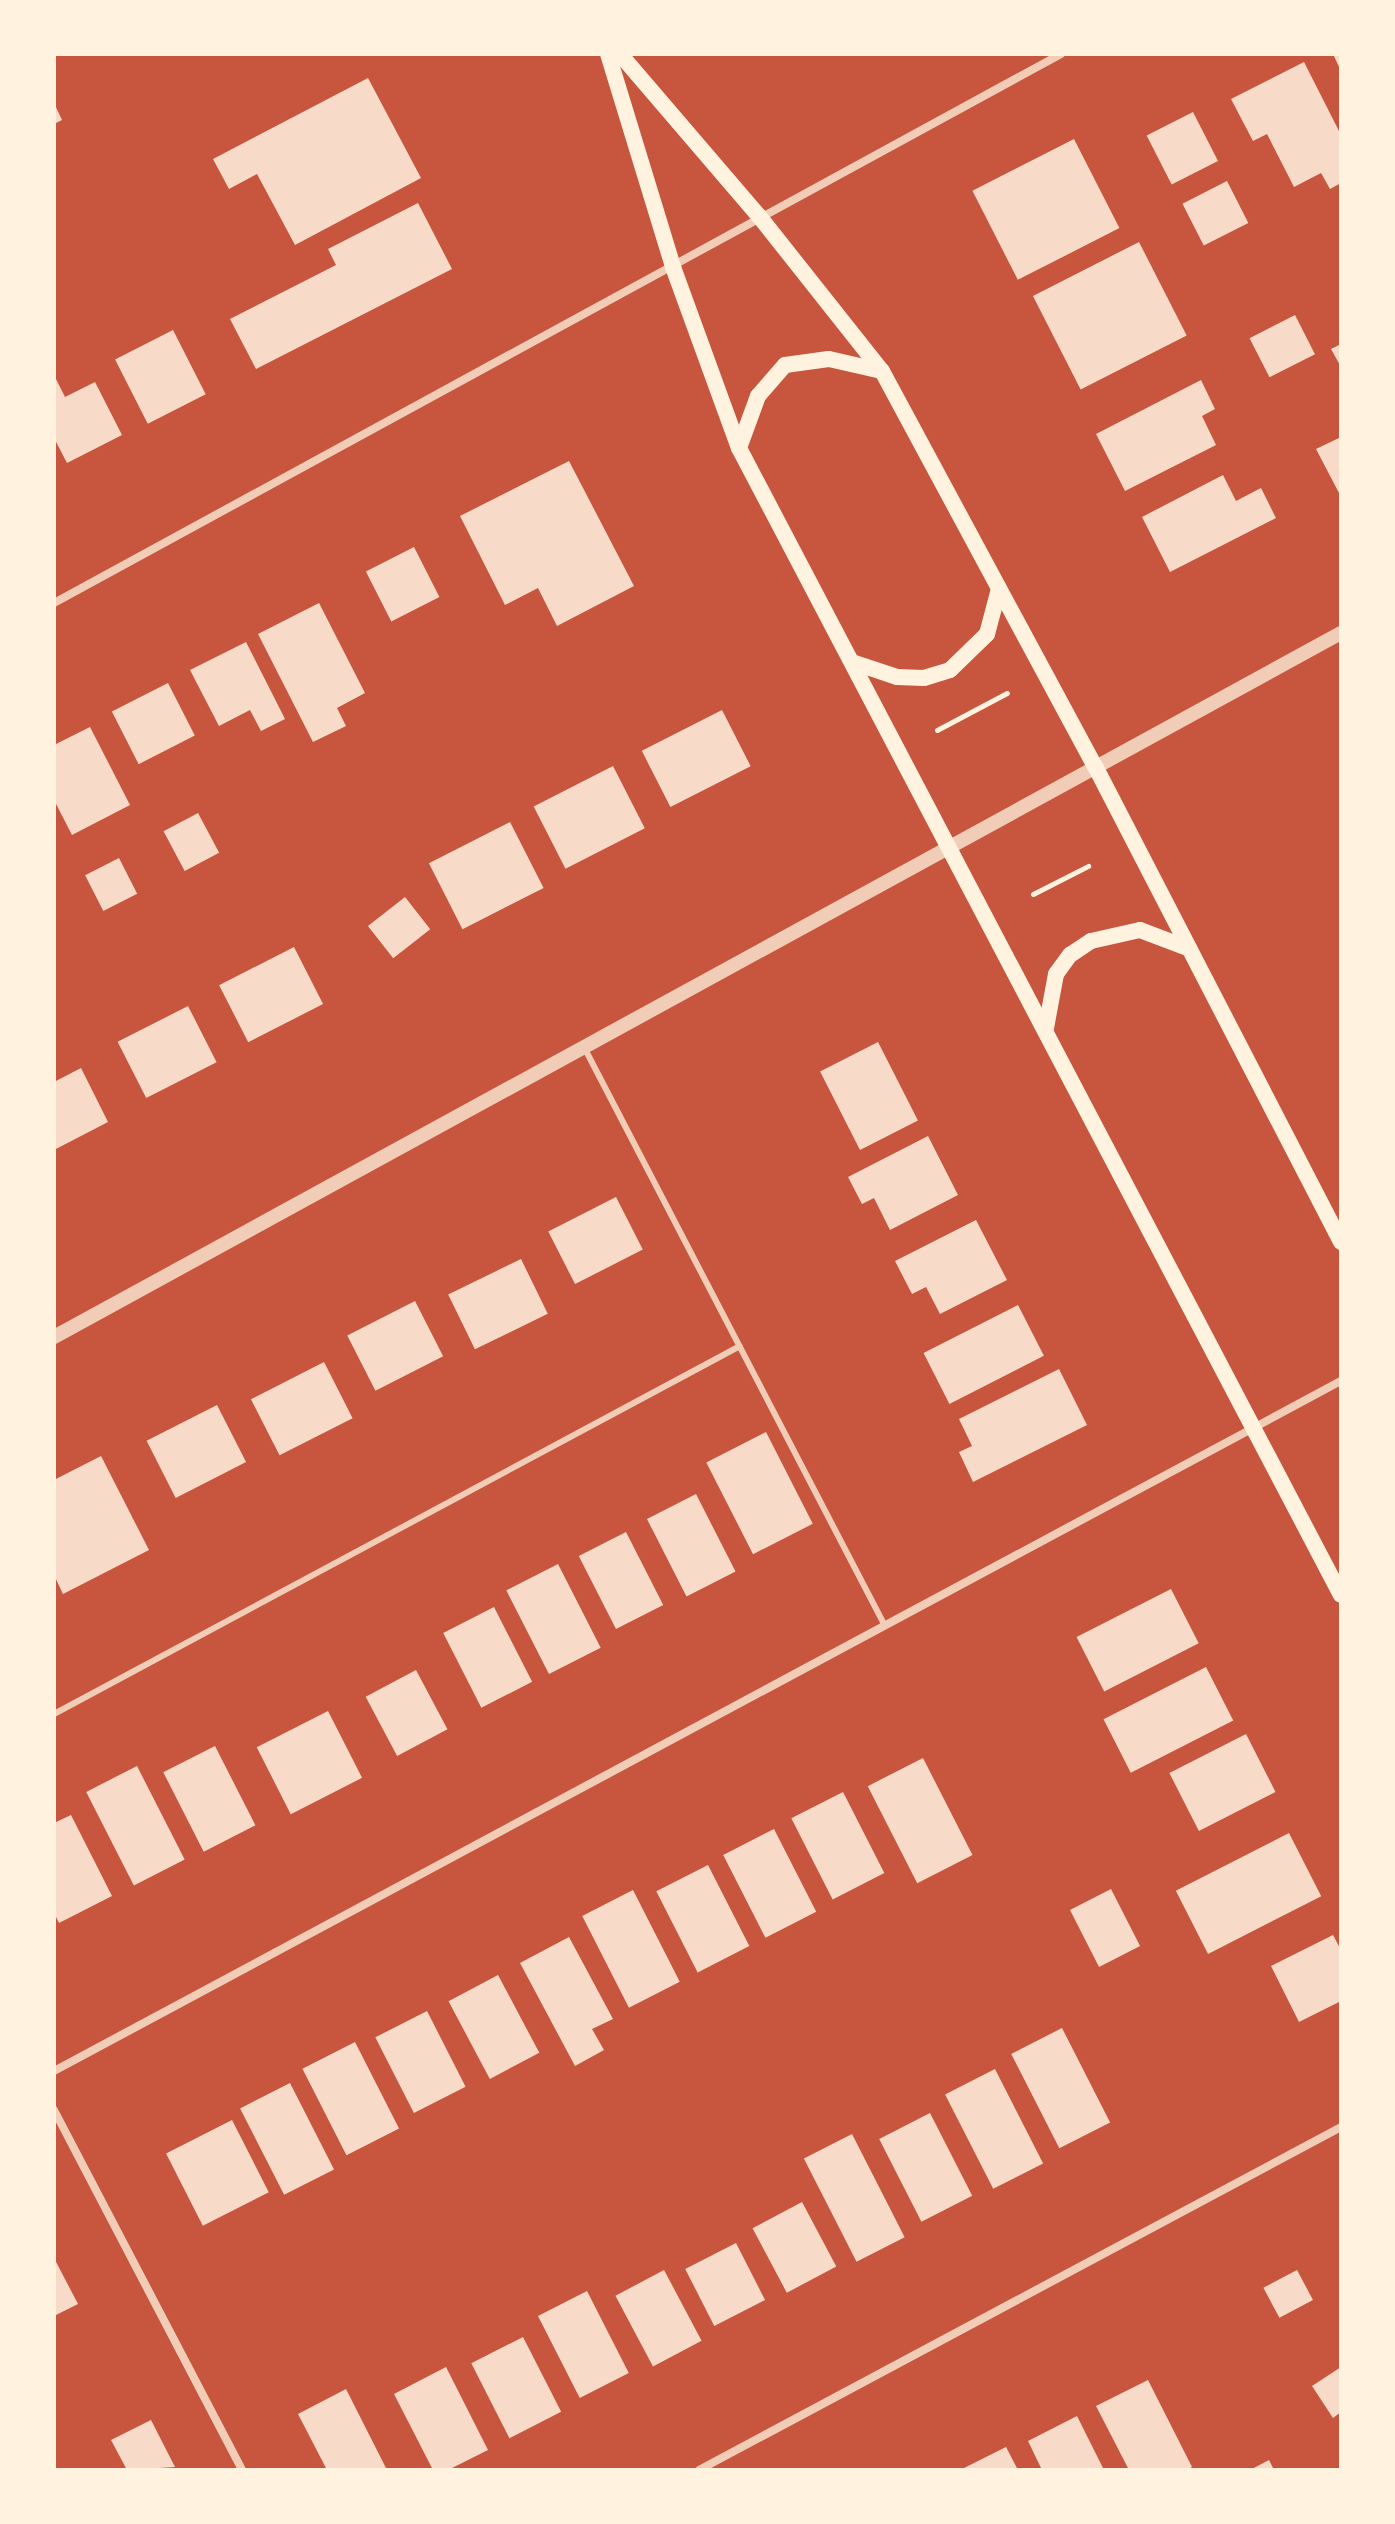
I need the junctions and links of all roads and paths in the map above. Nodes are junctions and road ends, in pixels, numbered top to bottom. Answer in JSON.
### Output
{"nodes":[{"id":1,"x":608,"y":54,"type":"edge"},
{"id":2,"x":620,"y":54,"type":"edge"},
{"id":3,"x":1061,"y":54,"type":"edge"},
{"id":4,"x":759,"y":216,"type":"junction"},
{"id":5,"x":673,"y":267,"type":"junction"},
{"id":6,"x":882,"y":371,"type":"junction"},
{"id":7,"x":739,"y":448,"type":"junction"},
{"id":8,"x":999,"y":589,"type":"junction"},
{"id":9,"x":54,"y":603,"type":"edge"},
{"id":10,"x":1341,"y":633,"type":"edge"},
{"id":11,"x":852,"y":662,"type":"junction"},
{"id":12,"x":1007,"y":693,"type":"dead end"},
{"id":13,"x":937,"y":730,"type":"dead end"},
{"id":14,"x":1095,"y":766,"type":"junction"},
{"id":15,"x":949,"y":844,"type":"junction"},
{"id":16,"x":1088,"y":866,"type":"dead end"},
{"id":17,"x":1033,"y":894,"type":"dead end"},
{"id":18,"x":1191,"y":950,"type":"junction"},
{"id":19,"x":1046,"y":1028,"type":"junction"},
{"id":20,"x":583,"y":1046,"type":"junction"},
{"id":21,"x":1341,"y":1242,"type":"edge"},
{"id":22,"x":54,"y":1337,"type":"edge"},
{"id":23,"x":740,"y":1346,"type":"junction"},
{"id":24,"x":1341,"y":1381,"type":"edge"},
{"id":25,"x":1254,"y":1428,"type":"junction"},
{"id":26,"x":1341,"y":1595,"type":"edge"},
{"id":27,"x":885,"y":1626,"type":"junction"},
{"id":28,"x":54,"y":1714,"type":"edge"},
{"id":29,"x":54,"y":2071,"type":"edge"},
{"id":30,"x":54,"y":2110,"type":"edge"},
{"id":31,"x":1341,"y":2127,"type":"edge"},
{"id":32,"x":242,"y":2470,"type":"edge"},
{"id":33,"x":699,"y":2470,"type":"edge"}],
"edges":[{"from":1,"to":5,"type":"main road"},
{"from":2,"to":4,"type":"main road"},
{"from":3,"to":4,"type":"street"},
{"from":4,"to":5,"type":"street"},
{"from":4,"to":6,"type":"main road"},
{"from":5,"to":7,"type":"main road"},
{"from":5,"to":9,"type":"street"},
{"from":6,"to":7,"type":"main road"},
{"from":6,"to":8,"type":"main road"},
{"from":7,"to":11,"type":"main road"},
{"from":8,"to":11,"type":"main road"},
{"from":8,"to":14,"type":"main road"},
{"from":10,"to":14,"type":"street"},
{"from":11,"to":15,"type":"main road"},
{"from":12,"to":13,"type":"path"},
{"from":14,"to":15,"type":"street"},
{"from":14,"to":18,"type":"main road"},
{"from":15,"to":19,"type":"main road"},
{"from":15,"to":20,"type":"street"},
{"from":16,"to":17,"type":"path"},
{"from":18,"to":19,"type":"main road"},
{"from":18,"to":21,"type":"main road"},
{"from":19,"to":25,"type":"main road"},
{"from":20,"to":22,"type":"street"},
{"from":20,"to":23,"type":"lane"},
{"from":23,"to":27,"type":"lane"},
{"from":23,"to":28,"type":"lane"},
{"from":24,"to":25,"type":"street"},
{"from":25,"to":26,"type":"main road"},
{"from":25,"to":27,"type":"street"},
{"from":27,"to":29,"type":"street"},
{"from":30,"to":32,"type":"street"},
{"from":31,"to":33,"type":"street"}]}
